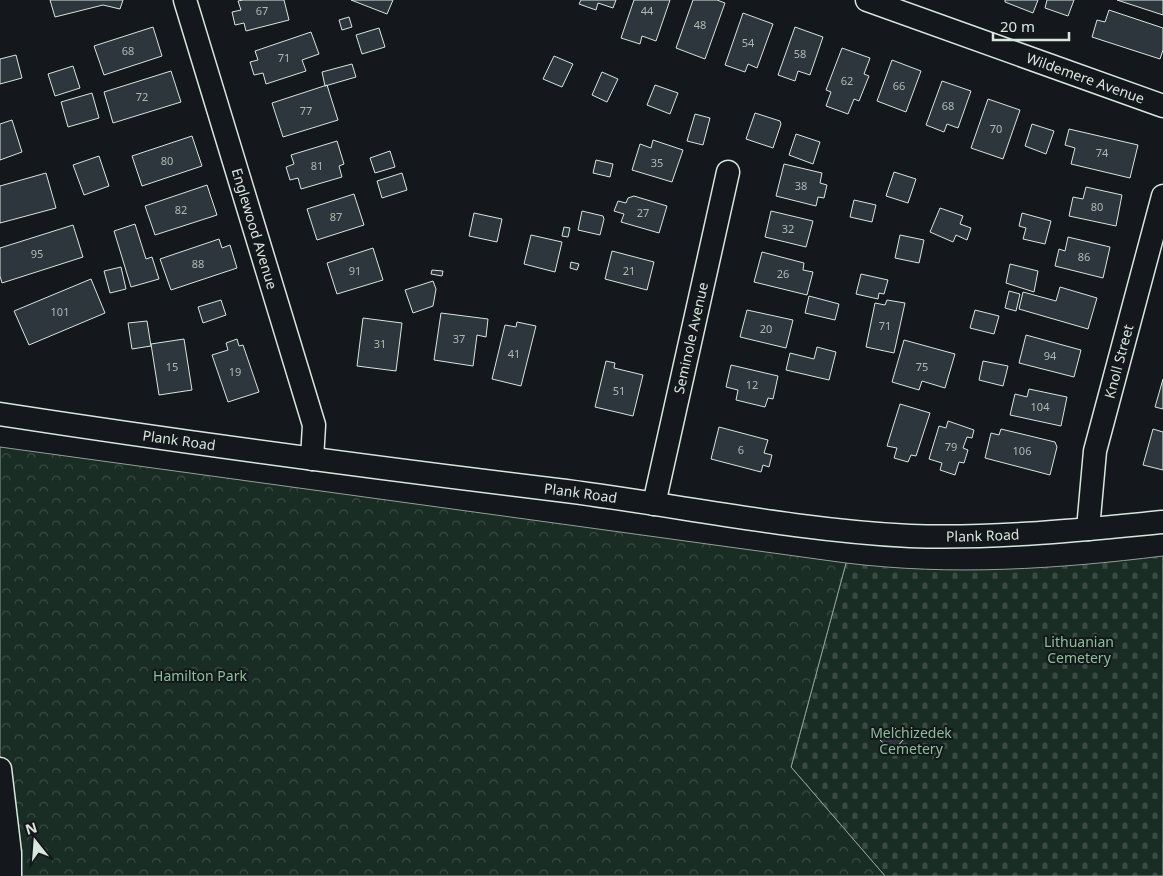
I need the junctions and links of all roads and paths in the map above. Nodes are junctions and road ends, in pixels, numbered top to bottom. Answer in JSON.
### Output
{"nodes":[{"id":1,"x":185,"y":0,"type":"edge"},
{"id":2,"x":868,"y":0,"type":"edge"},
{"id":3,"x":1163,"y":106,"type":"edge"},
{"id":4,"x":728,"y":172,"type":"dead end"},
{"id":5,"x":1163,"y":196,"type":"edge"},
{"id":6,"x":0,"y":414,"type":"edge"},
{"id":7,"x":312,"y":458,"type":"junction"},
{"id":8,"x":654,"y":504,"type":"junction"},
{"id":9,"x":1163,"y":522,"type":"edge"},
{"id":10,"x":1088,"y":529,"type":"junction"},
{"id":11,"x":0,"y":770,"type":"edge"},
{"id":12,"x":10,"y":876,"type":"edge"}],
"edges":[{"from":1,"to":7,"type":"street","name":"Englewood Avenue"},
{"from":2,"to":3,"type":"street","name":"Wildemere Avenue"},
{"from":4,"to":8,"type":"street","name":"Seminole Avenue"},
{"from":5,"to":10,"type":"street","name":"Knoll Street"},
{"from":6,"to":7,"type":"street","name":"Plank Road"},
{"from":7,"to":8,"type":"street","name":"Plank Road"},
{"from":8,"to":10,"type":"street","name":"Plank Road"},
{"from":9,"to":10,"type":"street","name":"Plank Road"},
{"from":11,"to":12,"type":"street"}]}
